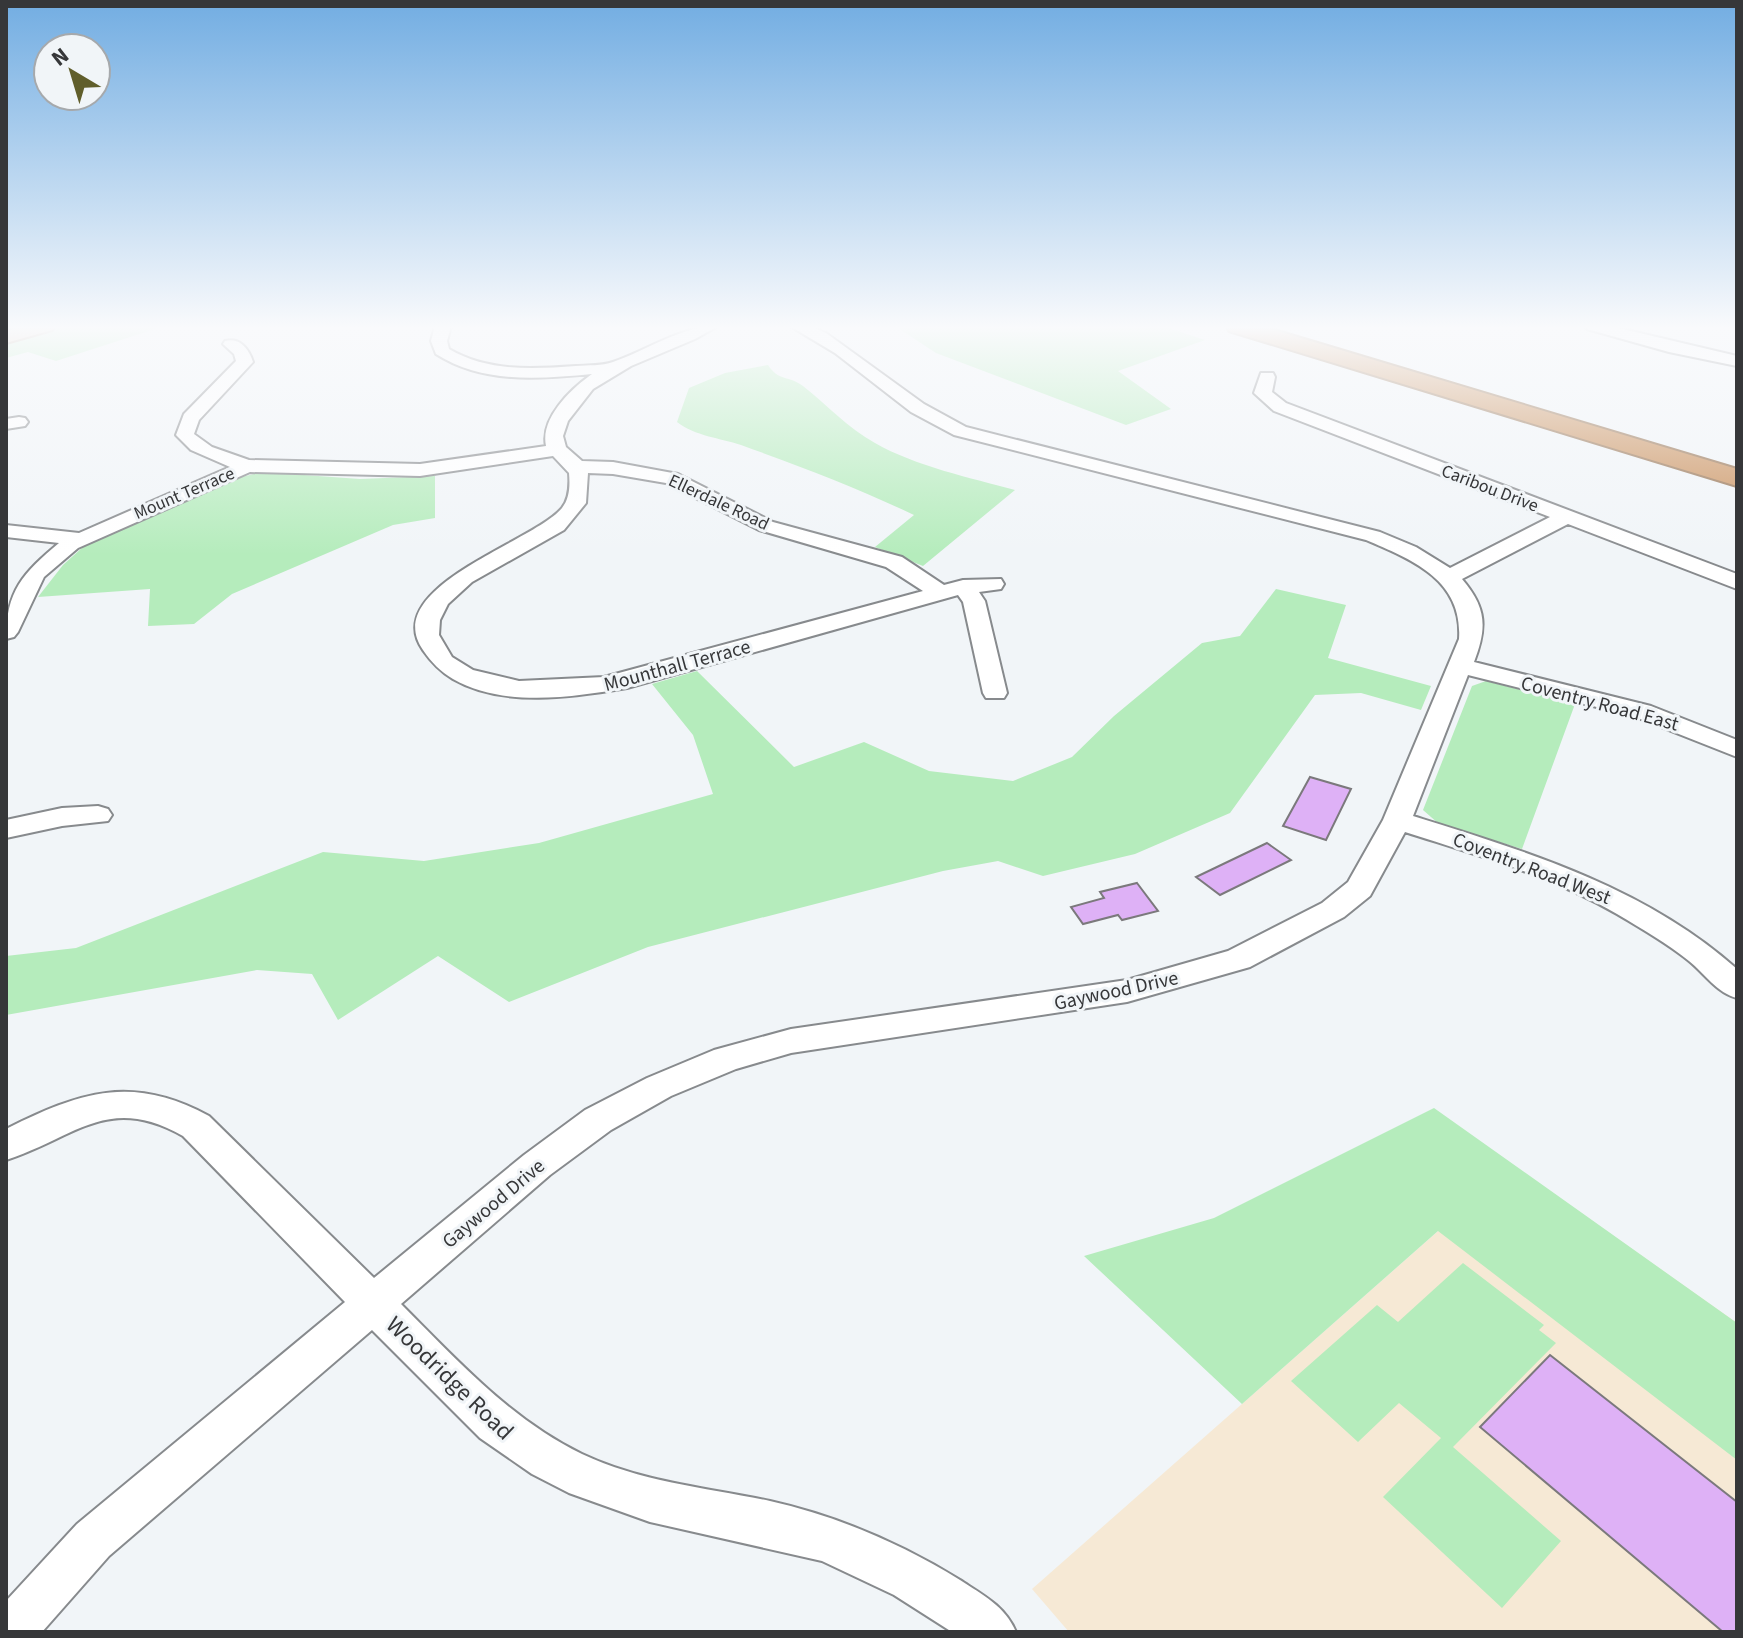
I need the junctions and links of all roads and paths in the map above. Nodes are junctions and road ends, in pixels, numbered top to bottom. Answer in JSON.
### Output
{"nodes":[{"id":1,"x":205,"y":402,"type":"edge"},
{"id":2,"x":571,"y":402,"type":"edge"},
{"id":3,"x":908,"y":402,"type":"edge"},
{"id":4,"x":1274,"y":402,"type":"edge"},
{"id":5,"x":1486,"y":402,"type":"edge"},
{"id":6,"x":1550,"y":402,"type":"edge"},
{"id":7,"x":558,"y":450,"type":"junction"},
{"id":8,"x":1737,"y":458,"type":"edge"},
{"id":9,"x":247,"y":466,"type":"junction"},
{"id":10,"x":577,"y":467,"type":"junction"},
{"id":11,"x":1737,"y":478,"type":"edge"},
{"id":12,"x":1566,"y":517,"type":"junction"},
{"id":13,"x":6,"y":531,"type":"edge"},
{"id":14,"x":80,"y":539,"type":"junction"},
{"id":15,"x":1448,"y":578,"type":"junction"},
{"id":16,"x":1737,"y":582,"type":"edge"},
{"id":17,"x":993,"y":584,"type":"dead end"},
{"id":18,"x":952,"y":590,"type":"junction"},
{"id":19,"x":6,"y":632,"type":"edge"},
{"id":20,"x":1460,"y":666,"type":"junction"},
{"id":21,"x":995,"y":693,"type":"dead end"},
{"id":22,"x":1737,"y":749,"type":"edge"},
{"id":23,"x":98,"y":815,"type":"dead end"},
{"id":24,"x":1397,"y":820,"type":"junction"},
{"id":25,"x":6,"y":829,"type":"edge"},
{"id":26,"x":1737,"y":987,"type":"edge"},
{"id":27,"x":6,"y":1146,"type":"edge"},
{"id":28,"x":373,"y":1304,"type":"junction"},
{"id":29,"x":12,"y":1632,"type":"edge"},
{"id":30,"x":992,"y":1632,"type":"edge"}],
"edges":[{"from":1,"to":9,"type":"street"},
{"from":2,"to":7,"type":"street"},
{"from":3,"to":15,"type":"street","name":"Gaywood Drive"},
{"from":4,"to":12,"type":"street","name":"Caribou Drive"},
{"from":5,"to":11,"type":"highway"},
{"from":6,"to":8,"type":"highway"},
{"from":7,"to":9,"type":"street","name":"Mount Terrace"},
{"from":7,"to":10,"type":"street"},
{"from":9,"to":14,"type":"street","name":"Mount Terrace"},
{"from":10,"to":18,"type":"street","name":"Ellerdale Road"},
{"from":10,"to":18,"type":"street","name":"Mounthall Terrace"},
{"from":12,"to":15,"type":"street"},
{"from":12,"to":16,"type":"street","name":"Caribou Drive"},
{"from":13,"to":14,"type":"street"},
{"from":14,"to":19,"type":"street","name":"Mount Terrace"},
{"from":15,"to":20,"type":"street","name":"Gaywood Drive"},
{"from":17,"to":18,"type":"street","name":"Mounthall Terrace"},
{"from":18,"to":21,"type":"street"},
{"from":20,"to":22,"type":"street","name":"Coventry Road East"},
{"from":20,"to":24,"type":"street","name":"Gaywood Drive"},
{"from":23,"to":25,"type":"street"},
{"from":24,"to":26,"type":"street","name":"Coventry Road West"},
{"from":24,"to":28,"type":"street","name":"Gaywood Drive"},
{"from":27,"to":28,"type":"street","name":"Woodridge Road"},
{"from":28,"to":29,"type":"street","name":"Gaywood Drive"},
{"from":28,"to":30,"type":"street","name":"Woodridge Road"}]}
